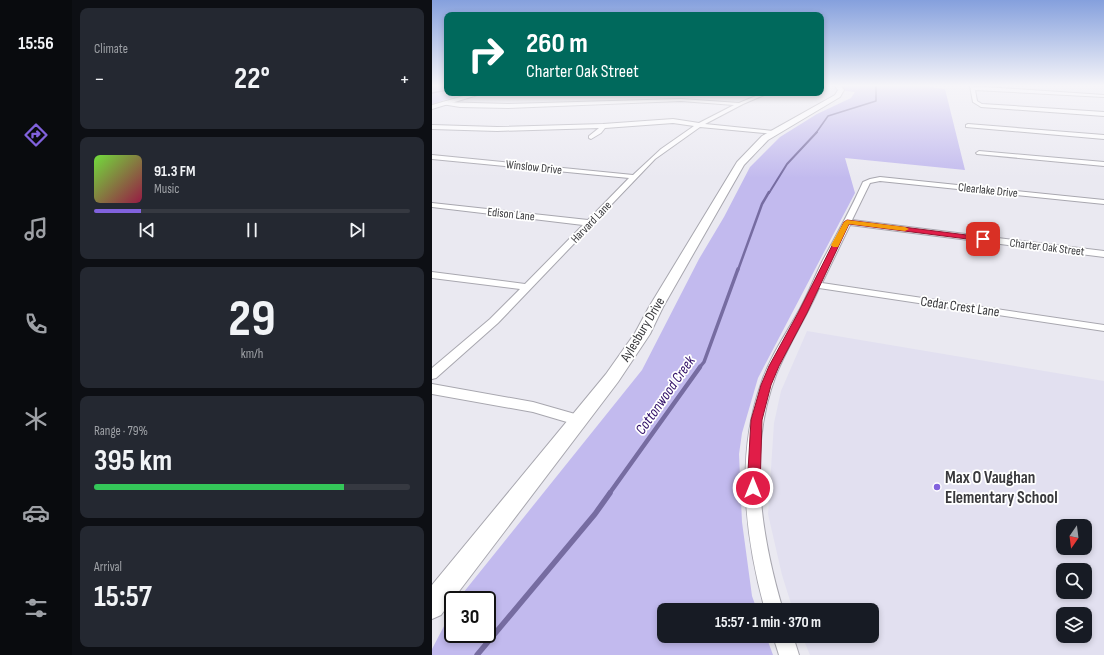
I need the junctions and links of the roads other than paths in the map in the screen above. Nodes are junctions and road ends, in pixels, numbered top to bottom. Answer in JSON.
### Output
{"nodes":[{"id":1,"x":714,"y":117,"type":"edge"},
{"id":2,"x":802,"y":117,"type":"edge"},
{"id":3,"x":699,"y":124,"type":"junction"},
{"id":4,"x":603,"y":126,"type":"junction"},
{"id":5,"x":968,"y":126,"type":"dead end"},
{"id":6,"x":432,"y":127,"type":"edge"},
{"id":7,"x":773,"y":133,"type":"junction"},
{"id":8,"x":1104,"y":136,"type":"edge"},
{"id":9,"x":591,"y":137,"type":"dead end"},
{"id":10,"x":979,"y":153,"type":"dead end"},
{"id":11,"x":432,"y":157,"type":"edge"},
{"id":12,"x":1104,"y":164,"type":"edge"},
{"id":13,"x":636,"y":177,"type":"junction"},
{"id":14,"x":1104,"y":202,"type":"edge"},
{"id":15,"x":432,"y":205,"type":"edge"},
{"id":16,"x":847,"y":222,"type":"junction"},
{"id":17,"x":591,"y":223,"type":"junction"},
{"id":18,"x":1104,"y":254,"type":"edge"},
{"id":19,"x":432,"y":275,"type":"edge"},
{"id":20,"x":817,"y":285,"type":"junction"},
{"id":21,"x":527,"y":287,"type":"junction"},
{"id":22,"x":1104,"y":328,"type":"edge"},
{"id":23,"x":432,"y":375,"type":"edge"},
{"id":24,"x":432,"y":389,"type":"edge"},
{"id":25,"x":577,"y":420,"type":"junction"},
{"id":26,"x":772,"y":603,"type":"edge"},
{"id":27,"x":432,"y":606,"type":"edge"},
{"id":28,"x":785,"y":643,"type":"edge"},
{"id":29,"x":789,"y":655,"type":"edge"}],
"edges":[{"from":1,"to":3,"type":"street","name":"Harvard Lane"},
{"from":2,"to":7,"type":"street","name":"Aylesbury Drive"},
{"from":3,"to":4,"type":"street"},
{"from":3,"to":7,"type":"street"},
{"from":3,"to":13,"type":"street","name":"Harvard Lane"},
{"from":4,"to":6,"type":"street"},
{"from":4,"to":9,"type":"street"},
{"from":5,"to":8,"type":"street"},
{"from":7,"to":25,"type":"street","name":"Aylesbury Drive"},
{"from":10,"to":12,"type":"street"},
{"from":11,"to":13,"type":"street","name":"Winslow Drive"},
{"from":13,"to":17,"type":"street","name":"Harvard Lane"},
{"from":14,"to":16,"type":"street","name":"Clearlake Drive"},
{"from":15,"to":17,"type":"street","name":"Edison Lane"},
{"from":16,"to":18,"type":"street","name":"Charter Oak Street"},
{"from":16,"to":20,"type":"street"},
{"from":17,"to":21,"type":"street","name":"Harvard Lane"},
{"from":19,"to":21,"type":"street"},
{"from":20,"to":22,"type":"street","name":"Cedar Crest Lane"},
{"from":20,"to":26,"type":"street"},
{"from":21,"to":23,"type":"street","name":"Harvard Lane"},
{"from":24,"to":25,"type":"street"},
{"from":25,"to":27,"type":"street","name":"Aylesbury Drive"},
{"from":28,"to":29,"type":"street"}]}
